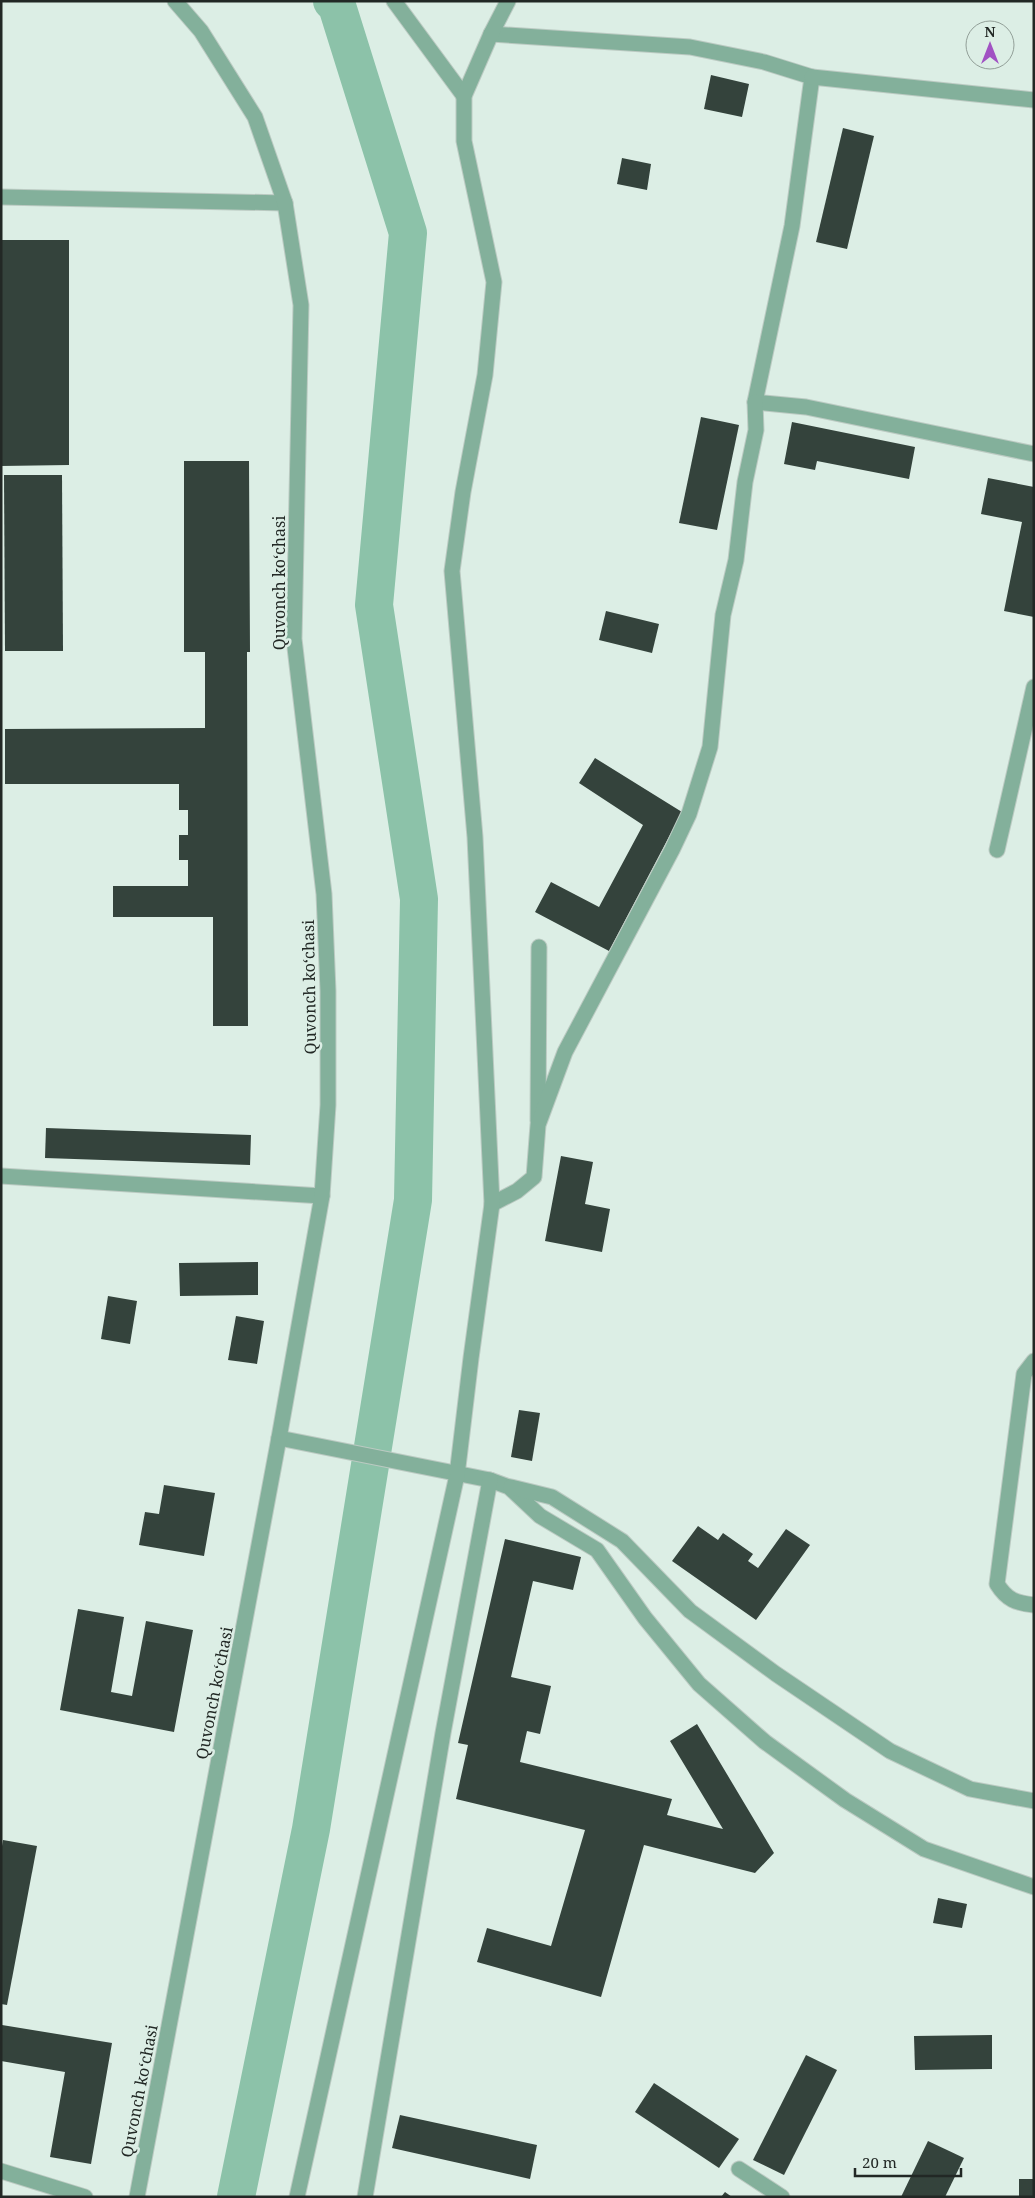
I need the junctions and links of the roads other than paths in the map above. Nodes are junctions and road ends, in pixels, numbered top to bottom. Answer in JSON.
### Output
{"nodes":[{"id":1,"x":174,"y":1,"type":"edge"},
{"id":2,"x":394,"y":1,"type":"edge"},
{"id":3,"x":508,"y":1,"type":"edge"},
{"id":4,"x":491,"y":34,"type":"junction"},
{"id":5,"x":812,"y":77,"type":"junction"},
{"id":6,"x":464,"y":96,"type":"junction"},
{"id":7,"x":1034,"y":100,"type":"edge"},
{"id":8,"x":1,"y":198,"type":"edge"},
{"id":9,"x":285,"y":203,"type":"junction"},
{"id":10,"x":755,"y":402,"type":"junction"},
{"id":11,"x":1034,"y":454,"type":"edge"},
{"id":12,"x":1034,"y":687,"type":"edge"},
{"id":13,"x":997,"y":850,"type":"dead end"},
{"id":14,"x":539,"y":947,"type":"dead end"},
{"id":15,"x":538,"y":1125,"type":"junction"},
{"id":16,"x":1,"y":1176,"type":"edge"},
{"id":17,"x":322,"y":1196,"type":"junction"},
{"id":18,"x":492,"y":1204,"type":"junction"},
{"id":19,"x":1034,"y":1361,"type":"edge"},
{"id":20,"x":280,"y":1438,"type":"junction"},
{"id":21,"x":457,"y":1475,"type":"junction"},
{"id":22,"x":490,"y":1480,"type":"junction"},
{"id":23,"x":509,"y":1487,"type":"junction"},
{"id":24,"x":1034,"y":1605,"type":"edge"},
{"id":25,"x":1034,"y":1801,"type":"edge"},
{"id":26,"x":1034,"y":1887,"type":"edge"},
{"id":27,"x":739,"y":2169,"type":"dead end"},
{"id":28,"x":1,"y":2171,"type":"edge"},
{"id":29,"x":85,"y":2197,"type":"edge"},
{"id":30,"x":137,"y":2197,"type":"edge"},
{"id":31,"x":297,"y":2197,"type":"edge"},
{"id":32,"x":366,"y":2197,"type":"edge"},
{"id":33,"x":782,"y":2197,"type":"edge"}],
"edges":[{"from":1,"to":9,"type":"street","name":"Quvonch koʻchasi"},
{"from":2,"to":6,"type":"street"},
{"from":3,"to":4,"type":"street"},
{"from":4,"to":5,"type":"street"},
{"from":4,"to":6,"type":"street"},
{"from":5,"to":7,"type":"street"},
{"from":5,"to":10,"type":"street"},
{"from":6,"to":18,"type":"street"},
{"from":8,"to":9,"type":"street"},
{"from":9,"to":17,"type":"street","name":"Quvonch koʻchasi"},
{"from":10,"to":11,"type":"street"},
{"from":10,"to":15,"type":"street"},
{"from":12,"to":13,"type":"street"},
{"from":14,"to":15,"type":"street"},
{"from":15,"to":18,"type":"street"},
{"from":16,"to":17,"type":"street"},
{"from":17,"to":20,"type":"street","name":"Quvonch koʻchasi"},
{"from":18,"to":21,"type":"street"},
{"from":19,"to":24,"type":"street"},
{"from":20,"to":21,"type":"street"},
{"from":20,"to":30,"type":"street","name":"Quvonch koʻchasi"},
{"from":21,"to":22,"type":"street"},
{"from":21,"to":31,"type":"street"},
{"from":22,"to":23,"type":"street"},
{"from":22,"to":32,"type":"street"},
{"from":23,"to":25,"type":"street"},
{"from":23,"to":26,"type":"street"},
{"from":27,"to":33,"type":"street"},
{"from":28,"to":29,"type":"street"}]}
